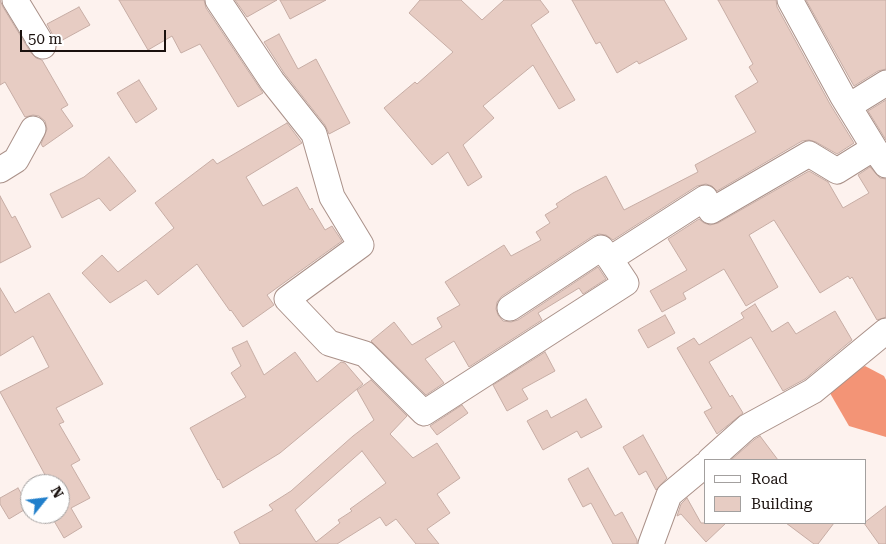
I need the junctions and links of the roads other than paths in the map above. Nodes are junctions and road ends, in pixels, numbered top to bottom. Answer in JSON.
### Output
{"nodes":[{"id":1,"x":14,"y":0,"type":"edge"},
{"id":2,"x":218,"y":0,"type":"edge"},
{"id":3,"x":790,"y":0,"type":"edge"},
{"id":4,"x":43,"y":46,"type":"dead end"},
{"id":5,"x":886,"y":83,"type":"edge"},
{"id":6,"x":849,"y":106,"type":"junction"},
{"id":7,"x":33,"y":129,"type":"dead end"},
{"id":8,"x":880,"y":156,"type":"edge"},
{"id":9,"x":0,"y":170,"type":"edge"},
{"id":10,"x":610,"y":259,"type":"junction"},
{"id":11,"x":510,"y":308,"type":"dead end"},
{"id":12,"x":886,"y":331,"type":"edge"},
{"id":13,"x":711,"y":459,"type":"edge"},
{"id":14,"x":704,"y":466,"type":"edge"},
{"id":15,"x":651,"y":544,"type":"edge"}],
"edges":[{"from":1,"to":4,"type":"street"},
{"from":2,"to":10,"type":"street"},
{"from":3,"to":6,"type":"street"},
{"from":5,"to":6,"type":"street"},
{"from":6,"to":8,"type":"street"},
{"from":7,"to":9,"type":"street"},
{"from":8,"to":10,"type":"street"},
{"from":10,"to":11,"type":"street"},
{"from":12,"to":13,"type":"street"},
{"from":14,"to":15,"type":"street"}]}
